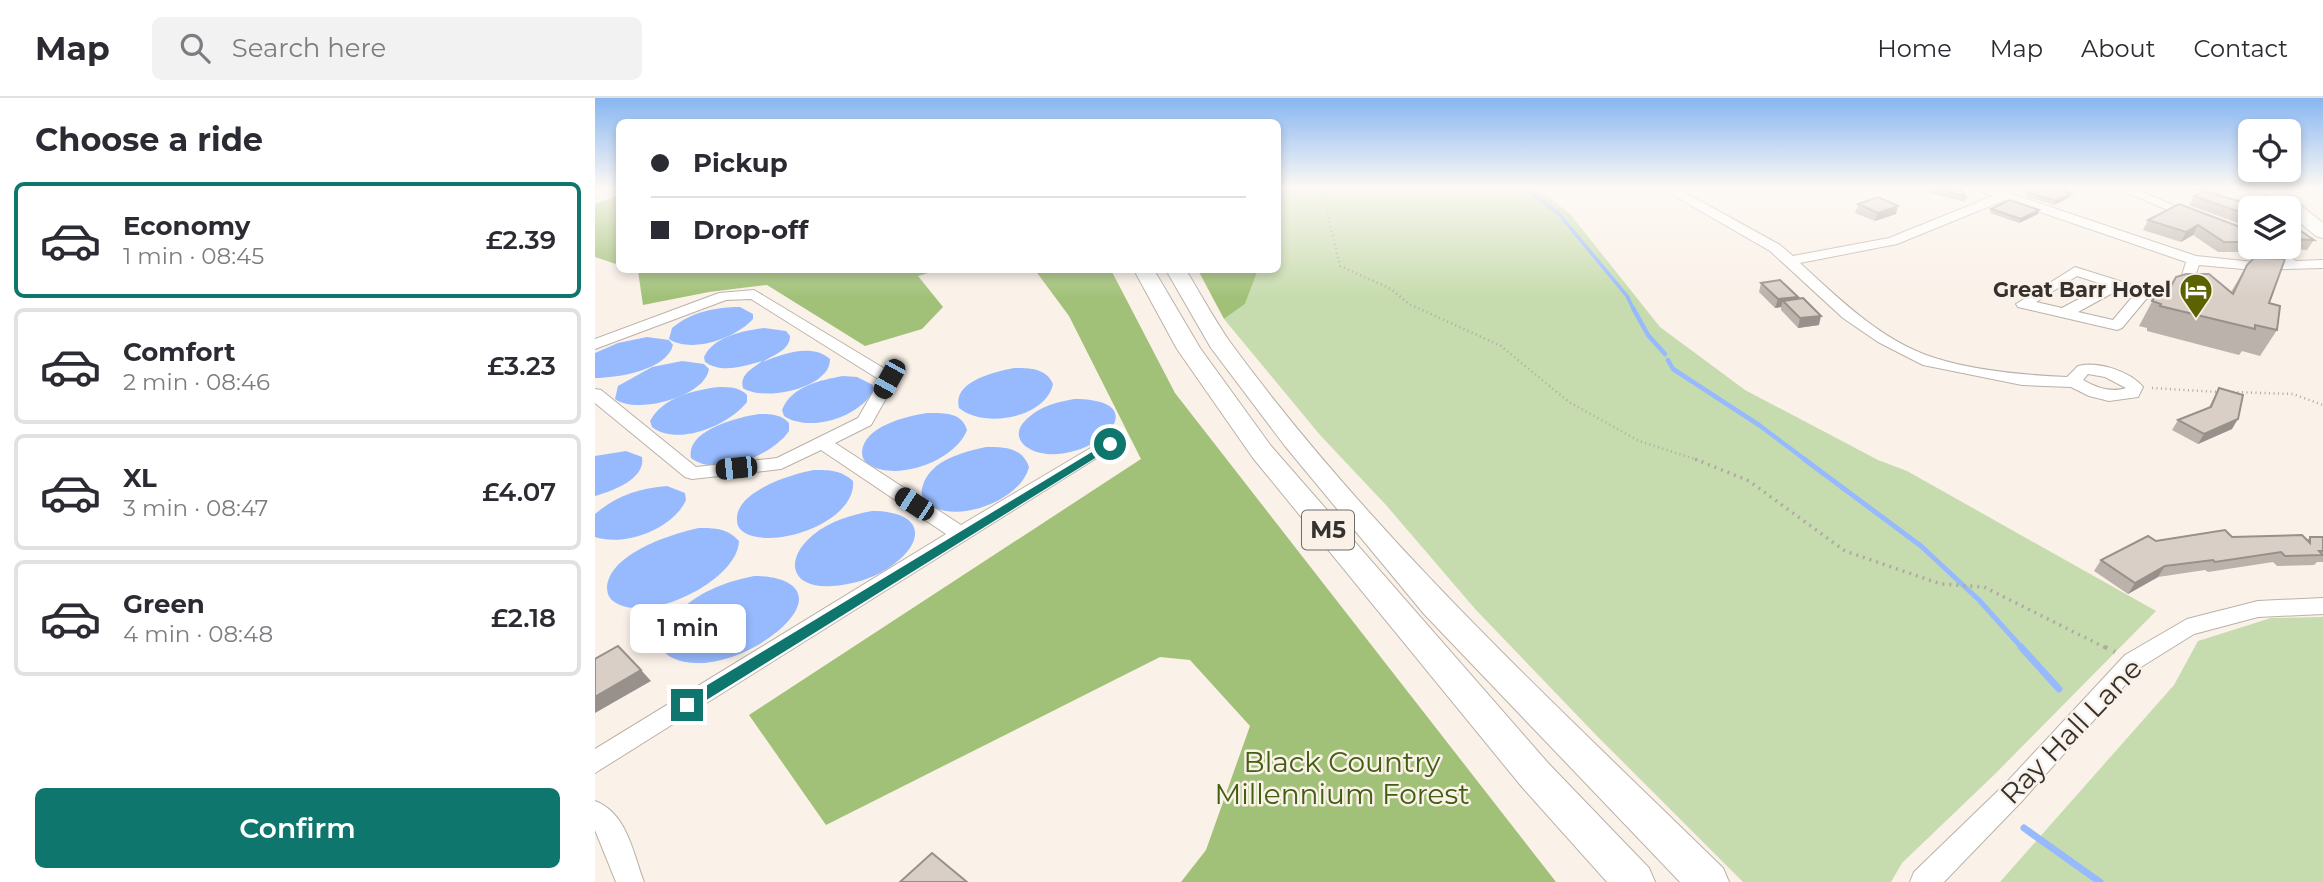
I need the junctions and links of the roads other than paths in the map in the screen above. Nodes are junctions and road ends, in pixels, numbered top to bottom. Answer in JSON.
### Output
{"nodes":[{"id":1,"x":1731,"y":224,"type":"edge"},
{"id":2,"x":1935,"y":224,"type":"edge"},
{"id":3,"x":2086,"y":224,"type":"edge"},
{"id":4,"x":2301,"y":230,"type":"edge"},
{"id":5,"x":2323,"y":245,"type":"edge"},
{"id":6,"x":2284,"y":259,"type":"edge"},
{"id":7,"x":2194,"y":260,"type":"junction"},
{"id":8,"x":1790,"y":261,"type":"junction"},
{"id":9,"x":2323,"y":264,"type":"edge"},
{"id":10,"x":2293,"y":265,"type":"junction"},
{"id":11,"x":1146,"y":273,"type":"edge"},
{"id":12,"x":1178,"y":273,"type":"edge"},
{"id":13,"x":2116,"y":285,"type":"junction"},
{"id":14,"x":2143,"y":293,"type":"junction"},
{"id":15,"x":2064,"y":313,"type":"junction"},
{"id":16,"x":595,"y":344,"type":"edge"},
{"id":17,"x":2075,"y":382,"type":"joint"},
{"id":18,"x":2134,"y":387,"type":"road end"},
{"id":19,"x":595,"y":394,"type":"edge"},
{"id":20,"x":821,"y":443,"type":"junction"},
{"id":21,"x":1110,"y":444,"type":"dead end"},
{"id":22,"x":961,"y":534,"type":"junction"},
{"id":23,"x":2323,"y":606,"type":"edge"},
{"id":24,"x":595,"y":762,"type":"edge"},
{"id":25,"x":595,"y":813,"type":"edge"},
{"id":26,"x":630,"y":882,"type":"edge"},
{"id":27,"x":1634,"y":882,"type":"edge"},
{"id":28,"x":1708,"y":882,"type":"edge"},
{"id":29,"x":1924,"y":882,"type":"edge"}],
"edges":[{"from":1,"to":8,"type":"street"},
{"from":2,"to":8,"type":"street"},
{"from":3,"to":7,"type":"street"},
{"from":4,"to":5,"type":"highway"},
{"from":6,"to":10,"type":"street"},
{"from":7,"to":10,"type":"street"},
{"from":7,"to":14,"type":"street"},
{"from":8,"to":17,"type":"street"},
{"from":9,"to":10,"type":"street"},
{"from":11,"to":27,"type":"highway","number":"M5"},
{"from":12,"to":28,"type":"highway","number":"M5"},
{"from":13,"to":14,"type":"street"},
{"from":13,"to":15,"type":"street"},
{"from":13,"to":15,"type":"street"},
{"from":14,"to":15,"type":"street"},
{"from":16,"to":20,"type":"street"},
{"from":17,"to":18,"type":"street"},
{"from":19,"to":20,"type":"street"},
{"from":20,"to":22,"type":"street"},
{"from":21,"to":22,"type":"street"},
{"from":22,"to":24,"type":"street"},
{"from":23,"to":29,"type":"street","name":"Ray Hall Lane"},
{"from":25,"to":26,"type":"street"}]}
